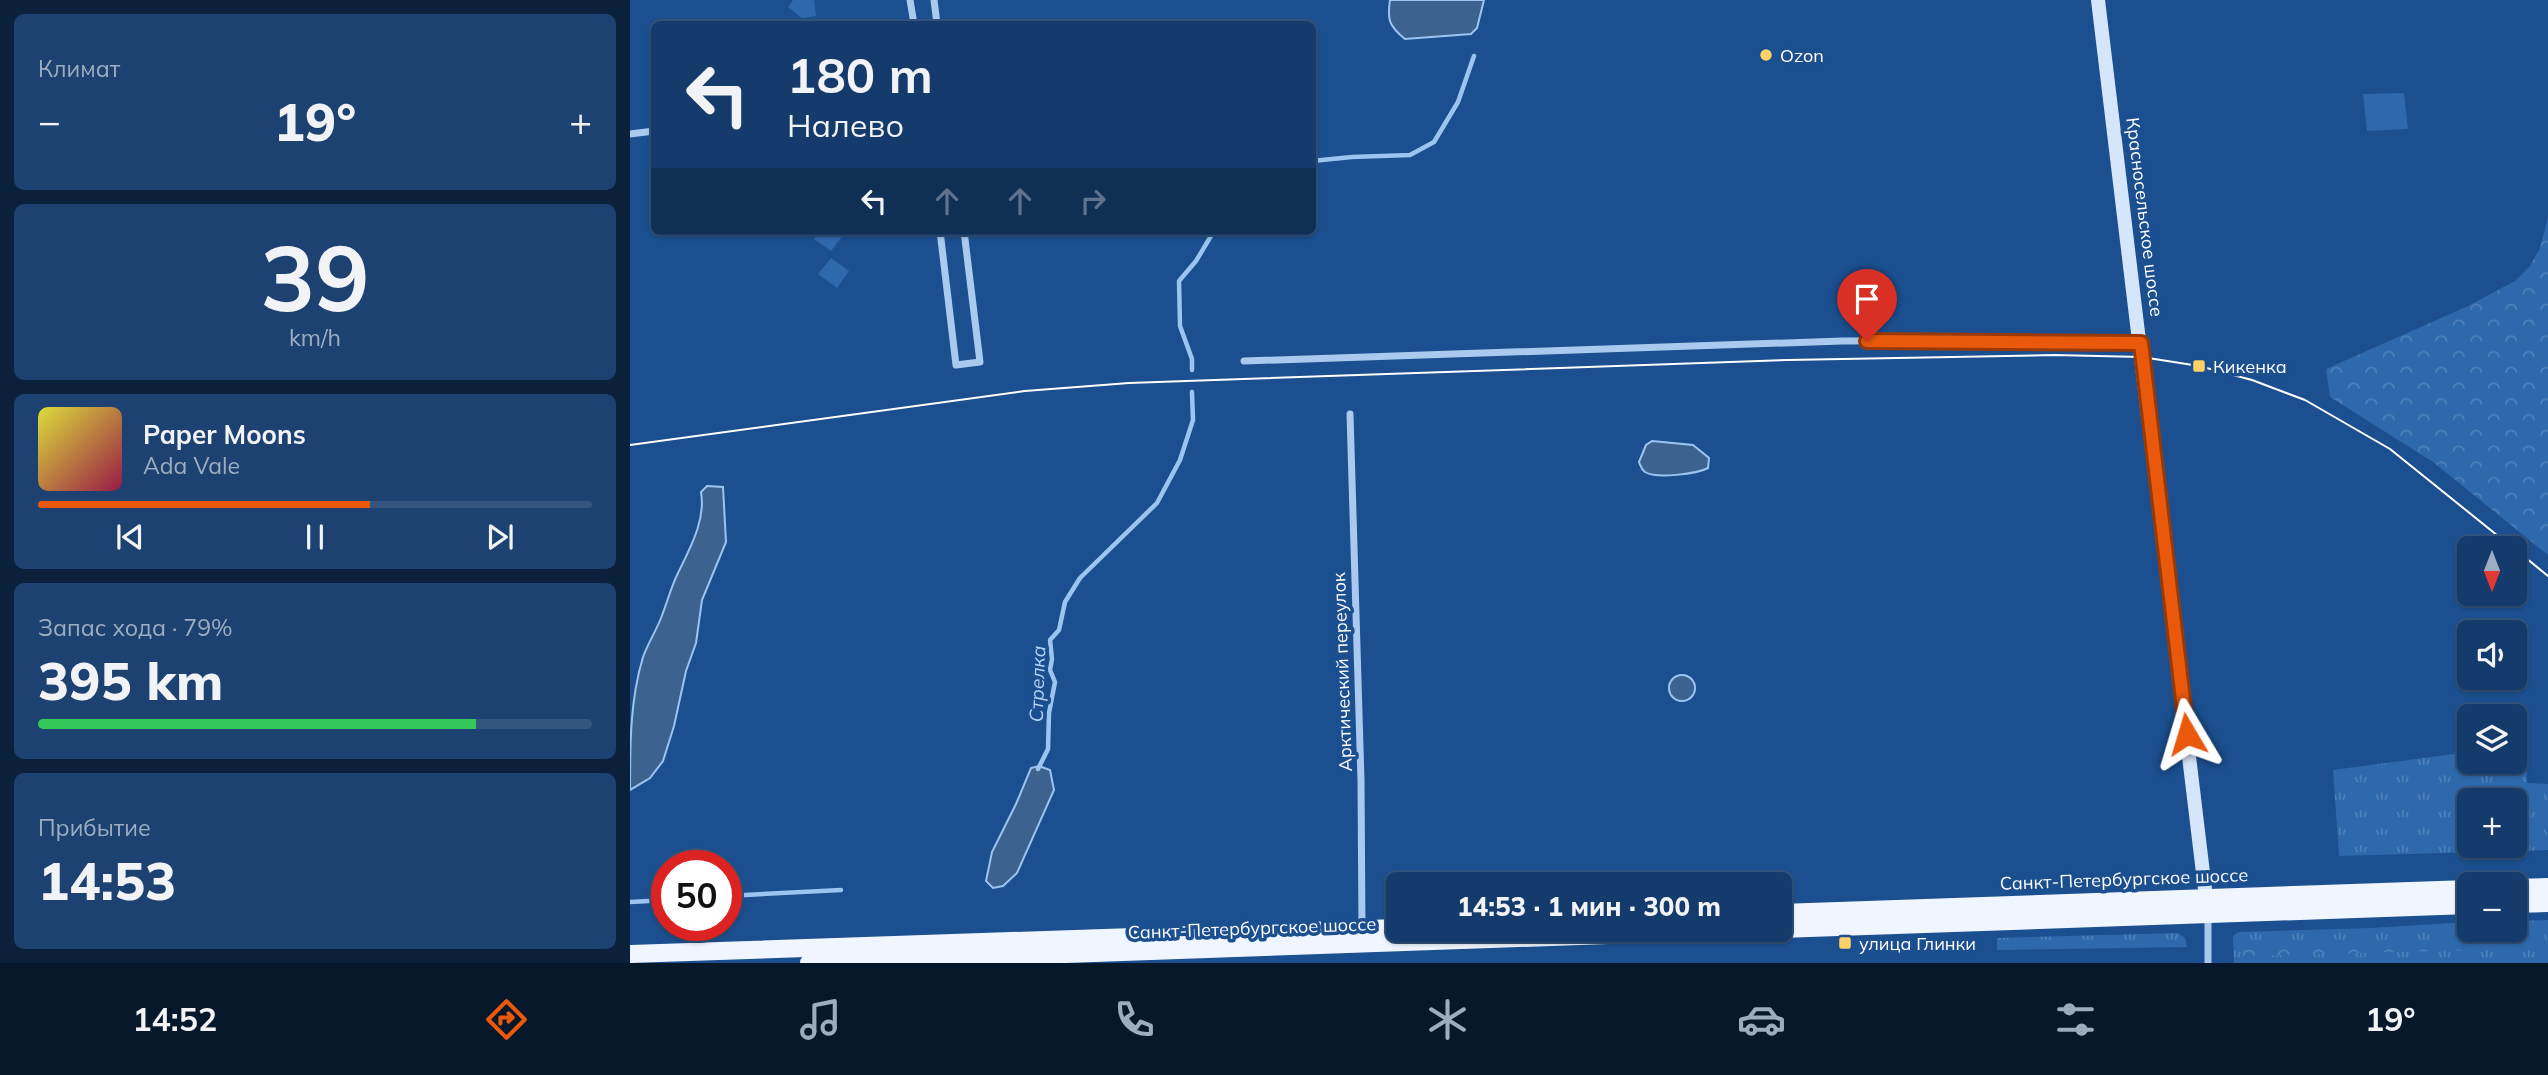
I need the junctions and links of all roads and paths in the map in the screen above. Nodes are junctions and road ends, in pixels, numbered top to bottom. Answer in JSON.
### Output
{"nodes":[{"id":1,"x":910,"y":0,"type":"edge"},
{"id":2,"x":934,"y":0,"type":"edge"},
{"id":3,"x":2098,"y":0,"type":"edge"},
{"id":4,"x":914,"y":21,"type":"edge"},
{"id":5,"x":937,"y":21,"type":"edge"},
{"id":6,"x":651,"y":131,"type":"edge"},
{"id":7,"x":630,"y":134,"type":"edge"},
{"id":8,"x":940,"y":235,"type":"edge"},
{"id":9,"x":964,"y":235,"type":"edge"},
{"id":10,"x":2141,"y":343,"type":"junction"},
{"id":11,"x":1244,"y":361,"type":"dead end"},
{"id":12,"x":1350,"y":414,"type":"dead end"},
{"id":13,"x":2548,"y":887,"type":"edge"},
{"id":14,"x":2527,"y":888,"type":"edge"},
{"id":15,"x":2457,"y":890,"type":"edge"},
{"id":16,"x":2548,"y":903,"type":"edge"},
{"id":17,"x":2527,"y":904,"type":"edge"},
{"id":18,"x":2457,"y":905,"type":"edge"},
{"id":19,"x":2207,"y":906,"type":"junction"},
{"id":20,"x":1792,"y":913,"type":"edge"},
{"id":21,"x":1792,"y":928,"type":"edge"},
{"id":22,"x":1386,"y":929,"type":"edge"},
{"id":23,"x":1362,"y":930,"type":"junction"},
{"id":24,"x":1408,"y":942,"type":"edge"},
{"id":25,"x":630,"y":954,"type":"edge"},
{"id":26,"x":809,"y":963,"type":"edge"},
{"id":27,"x":2208,"y":963,"type":"edge"}],
"edges":[{"from":1,"to":4,"type":"street"},
{"from":2,"to":5,"type":"street"},
{"from":3,"to":10,"type":"main road","name":"Красносельское шоссе"},
{"from":6,"to":7,"type":"street"},
{"from":8,"to":9,"type":"street"},
{"from":10,"to":11,"type":"street"},
{"from":10,"to":19,"type":"main road","name":"Красносельское шоссе"},
{"from":12,"to":23,"type":"street","name":"Арктический переулок"},
{"from":13,"to":14,"type":"main road"},
{"from":15,"to":19,"type":"main road","name":"Санкт-Петербургское шоссе"},
{"from":16,"to":17,"type":"main road"},
{"from":18,"to":19,"type":"main road","name":"Санкт-Петербургское шоссе"},
{"from":19,"to":20,"type":"main road","name":"Санкт-Петербургское шоссе"},
{"from":19,"to":21,"type":"main road","name":"Санкт-Петербургское шоссе"},
{"from":19,"to":27,"type":"street"},
{"from":22,"to":23,"type":"main road","name":"Санкт-Петербургское шоссе"},
{"from":23,"to":25,"type":"main road","name":"Санкт-Петербургское шоссе"},
{"from":24,"to":26,"type":"main road","name":"Санкт-Петербургское шоссе"}]}
